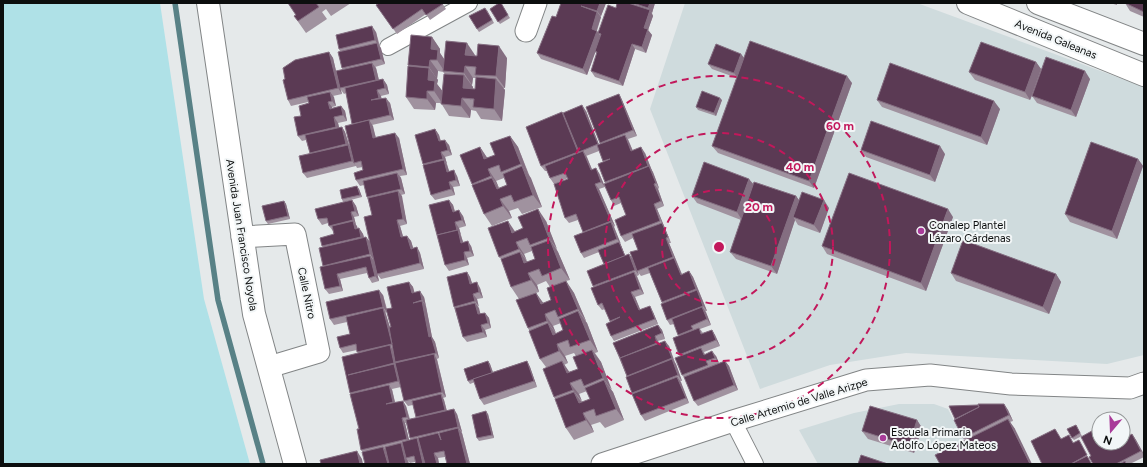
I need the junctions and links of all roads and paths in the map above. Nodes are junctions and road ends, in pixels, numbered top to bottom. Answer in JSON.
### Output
{"nodes":[{"id":1,"x":208,"y":3,"type":"edge"},
{"id":2,"x":469,"y":3,"type":"edge"},
{"id":3,"x":536,"y":3,"type":"edge"},
{"id":4,"x":968,"y":3,"type":"edge"},
{"id":5,"x":1038,"y":3,"type":"edge"},
{"id":6,"x":526,"y":30,"type":"dead end"},
{"id":7,"x":1144,"y":44,"type":"edge"},
{"id":8,"x":388,"y":47,"type":"dead end"},
{"id":9,"x":1144,"y":75,"type":"edge"},
{"id":10,"x":242,"y":237,"type":"junction"},
{"id":11,"x":269,"y":367,"type":"junction"},
{"id":12,"x":1144,"y":383,"type":"edge"},
{"id":13,"x":733,"y":421,"type":"junction"},
{"id":14,"x":295,"y":464,"type":"edge"},
{"id":15,"x":602,"y":464,"type":"edge"},
{"id":16,"x":755,"y":464,"type":"edge"}],
"edges":[{"from":1,"to":10,"type":"street","name":"Avenida Juan Francisco Noyola"},
{"from":2,"to":8,"type":"street"},
{"from":3,"to":6,"type":"street"},
{"from":4,"to":9,"type":"street","name":"Avenida Galeanas"},
{"from":5,"to":7,"type":"street"},
{"from":10,"to":11,"type":"street","name":"Avenida Juan Francisco Noyola"},
{"from":10,"to":11,"type":"street","name":"Calle Nitro"},
{"from":11,"to":14,"type":"street","name":"Avenida Juan Francisco Noyola"},
{"from":12,"to":13,"type":"street","name":"Calle Artemio de Valle Arizpe"},
{"from":13,"to":15,"type":"street","name":"Calle Artemio de Valle Arizpe"},
{"from":13,"to":16,"type":"street"}]}
